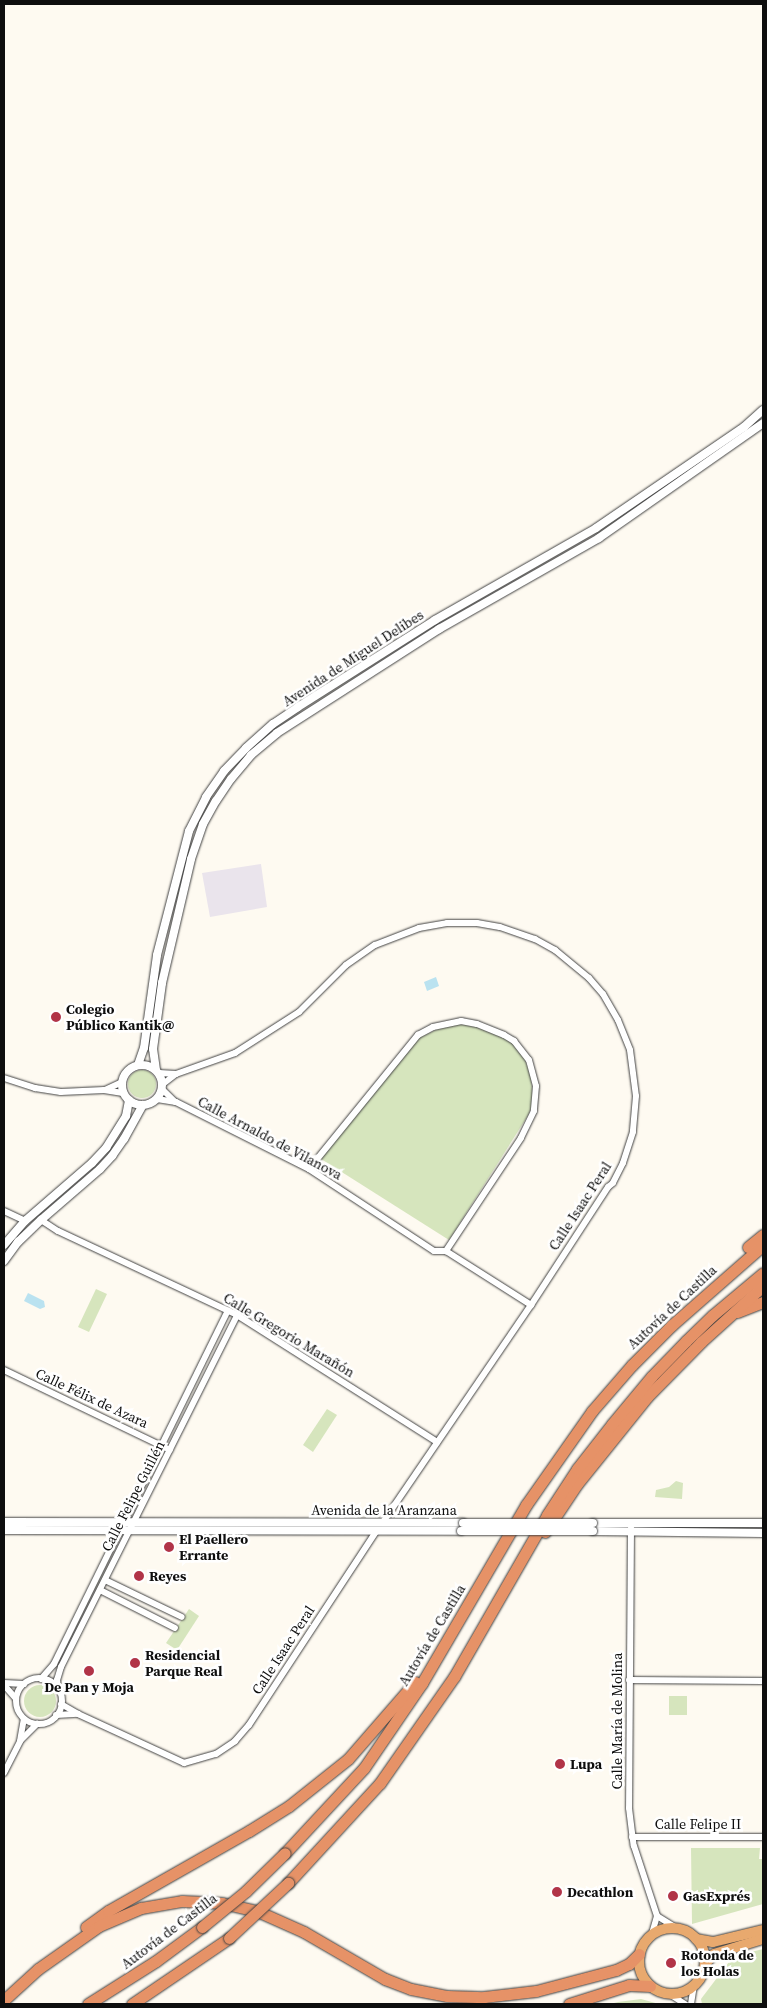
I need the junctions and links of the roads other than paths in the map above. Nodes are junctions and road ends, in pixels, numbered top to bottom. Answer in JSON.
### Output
{"nodes":[{"id":1,"x":763,"y":410,"type":"edge"},
{"id":2,"x":763,"y":423,"type":"edge"},
{"id":3,"x":138,"y":1065,"type":"junction"},
{"id":4,"x":157,"y":1072,"type":"junction"},
{"id":5,"x":176,"y":1074,"type":"junction"},
{"id":6,"x":4,"y":1078,"type":"edge"},
{"id":7,"x":122,"y":1082,"type":"junction"},
{"id":8,"x":162,"y":1087,"type":"junction"},
{"id":9,"x":104,"y":1090,"type":"junction"},
{"id":10,"x":123,"y":1093,"type":"junction"},
{"id":11,"x":157,"y":1099,"type":"junction"},
{"id":12,"x":129,"y":1100,"type":"junction"},
{"id":13,"x":176,"y":1102,"type":"junction"},
{"id":14,"x":143,"y":1105,"type":"junction"},
{"id":15,"x":309,"y":1169,"type":"junction"},
{"id":16,"x":4,"y":1211,"type":"edge"},
{"id":17,"x":41,"y":1220,"type":"junction"},
{"id":18,"x":25,"y":1221,"type":"junction"},
{"id":19,"x":763,"y":1235,"type":"edge"},
{"id":20,"x":4,"y":1245,"type":"edge"},
{"id":21,"x":763,"y":1245,"type":"edge"},
{"id":22,"x":446,"y":1252,"type":"junction"},
{"id":23,"x":4,"y":1261,"type":"edge"},
{"id":24,"x":763,"y":1273,"type":"edge"},
{"id":25,"x":763,"y":1286,"type":"edge"},
{"id":26,"x":763,"y":1302,"type":"edge"},
{"id":27,"x":531,"y":1305,"type":"junction"},
{"id":28,"x":228,"y":1310,"type":"junction"},
{"id":29,"x":735,"y":1312,"type":"junction"},
{"id":30,"x":237,"y":1315,"type":"junction"},
{"id":31,"x":672,"y":1325,"type":"junction"},
{"id":32,"x":4,"y":1370,"type":"edge"},
{"id":33,"x":437,"y":1442,"type":"junction"},
{"id":34,"x":161,"y":1445,"type":"junction"},
{"id":35,"x":170,"y":1450,"type":"junction"},
{"id":36,"x":135,"y":1521,"type":"junction"},
{"id":37,"x":4,"y":1522,"type":"edge"},
{"id":38,"x":124,"y":1522,"type":"junction"},
{"id":39,"x":383,"y":1522,"type":"junction"},
{"id":40,"x":631,"y":1523,"type":"junction"},
{"id":41,"x":763,"y":1523,"type":"edge"},
{"id":42,"x":462,"y":1527,"type":"junction"},
{"id":43,"x":593,"y":1527,"type":"junction"},
{"id":44,"x":4,"y":1530,"type":"edge"},
{"id":45,"x":120,"y":1530,"type":"junction"},
{"id":46,"x":131,"y":1530,"type":"junction"},
{"id":47,"x":377,"y":1530,"type":"junction"},
{"id":48,"x":631,"y":1532,"type":"junction"},
{"id":49,"x":763,"y":1533,"type":"edge"},
{"id":50,"x":105,"y":1580,"type":"junction"},
{"id":51,"x":100,"y":1590,"type":"junction"},
{"id":52,"x":472,"y":1598,"type":"junction"},
{"id":53,"x":182,"y":1617,"type":"dead end"},
{"id":54,"x":175,"y":1628,"type":"dead end"},
{"id":55,"x":454,"y":1677,"type":"junction"},
{"id":56,"x":41,"y":1679,"type":"junction"},
{"id":57,"x":629,"y":1680,"type":"junction"},
{"id":58,"x":763,"y":1681,"type":"edge"},
{"id":59,"x":4,"y":1684,"type":"edge"},
{"id":60,"x":24,"y":1684,"type":"junction"},
{"id":61,"x":58,"y":1689,"type":"junction"},
{"id":62,"x":16,"y":1699,"type":"junction"},
{"id":63,"x":62,"y":1704,"type":"junction"},
{"id":64,"x":78,"y":1714,"type":"junction"},
{"id":65,"x":56,"y":1715,"type":"junction"},
{"id":66,"x":24,"y":1719,"type":"junction"},
{"id":67,"x":37,"y":1724,"type":"junction"},
{"id":68,"x":20,"y":1741,"type":"junction"},
{"id":69,"x":4,"y":1773,"type":"edge"},
{"id":70,"x":632,"y":1837,"type":"junction"},
{"id":71,"x":763,"y":1837,"type":"edge"},
{"id":72,"x":657,"y":1916,"type":"junction"},
{"id":73,"x":676,"y":1928,"type":"junction"},
{"id":74,"x":763,"y":1930,"type":"edge"},
{"id":75,"x":652,"y":1934,"type":"junction"},
{"id":76,"x":696,"y":1938,"type":"junction"},
{"id":77,"x":763,"y":1939,"type":"edge"},
{"id":78,"x":639,"y":1954,"type":"junction"},
{"id":79,"x":705,"y":1964,"type":"junction"},
{"id":80,"x":38,"y":1969,"type":"junction"},
{"id":81,"x":650,"y":1986,"type":"junction"},
{"id":82,"x":694,"y":1986,"type":"junction"},
{"id":83,"x":671,"y":1995,"type":"junction"},
{"id":84,"x":4,"y":2000,"type":"edge"},
{"id":85,"x":88,"y":2004,"type":"edge"},
{"id":86,"x":132,"y":2004,"type":"edge"},
{"id":87,"x":569,"y":2004,"type":"edge"},
{"id":88,"x":685,"y":2004,"type":"edge"},
{"id":89,"x":691,"y":2004,"type":"edge"}],
"edges":[{"from":1,"to":3,"type":"street","name":"Avenida de Miguel Delibes"},
{"from":2,"to":4,"type":"street","name":"Avenida de Miguel Delibes"},
{"from":3,"to":4,"type":"street"},
{"from":3,"to":7,"type":"street"},
{"from":4,"to":5,"type":"street","name":"Calle Isaac Peral"},
{"from":4,"to":8,"type":"street"},
{"from":5,"to":8,"type":"street","name":"Calle Isaac Peral"},
{"from":5,"to":27,"type":"street","name":"Calle Isaac Peral"},
{"from":6,"to":9,"type":"street"},
{"from":7,"to":9,"type":"street"},
{"from":7,"to":10,"type":"street"},
{"from":8,"to":11,"type":"street"},
{"from":8,"to":13,"type":"street","name":"Calle Arnaldo de Vilanova"},
{"from":9,"to":10,"type":"street"},
{"from":10,"to":12,"type":"street"},
{"from":11,"to":13,"type":"street","name":"Calle Arnaldo de Vilanova"},
{"from":11,"to":14,"type":"street"},
{"from":12,"to":14,"type":"street"},
{"from":12,"to":18,"type":"street"},
{"from":13,"to":15,"type":"street","name":"Calle Arnaldo de Vilanova"},
{"from":14,"to":17,"type":"street"},
{"from":15,"to":22,"type":"street","name":"Calle Arnaldo de Vilanova"},
{"from":15,"to":22,"type":"street"},
{"from":16,"to":18,"type":"street"},
{"from":17,"to":23,"type":"street"},
{"from":17,"to":28,"type":"street","name":"Calle Gregorio Marañón"},
{"from":18,"to":20,"type":"street"},
{"from":19,"to":31,"type":"highway"},
{"from":21,"to":31,"type":"highway","name":"Autovía de Castilla"},
{"from":22,"to":27,"type":"street","name":"Calle Arnaldo de Vilanova"},
{"from":24,"to":55,"type":"highway"},
{"from":25,"to":29,"type":"highway"},
{"from":26,"to":29,"type":"highway"},
{"from":27,"to":33,"type":"street","name":"Calle Isaac Peral"},
{"from":28,"to":30,"type":"street","name":"Calle Gregorio Marañón"},
{"from":28,"to":34,"type":"street","name":"Calle Felipe Guillén"},
{"from":29,"to":55,"type":"highway"},
{"from":30,"to":33,"type":"street","name":"Calle Gregorio Marañón"},
{"from":30,"to":35,"type":"street","name":"Calle Felipe Guillén"},
{"from":31,"to":52,"type":"highway","name":"Autovía de Castilla"},
{"from":32,"to":34,"type":"street","name":"Calle Félix de Azara"},
{"from":33,"to":39,"type":"street","name":"Calle Isaac Peral"},
{"from":34,"to":35,"type":"street","name":"Calle Félix de Azara"},
{"from":34,"to":38,"type":"street","name":"Calle Felipe Guillén"},
{"from":35,"to":36,"type":"street","name":"Calle Felipe Guillén"},
{"from":36,"to":38,"type":"street","name":"Avenida de la Aranzana"},
{"from":36,"to":39,"type":"street","name":"Avenida de la Aranzana"},
{"from":36,"to":46,"type":"street","name":"Calle Felipe Guillén"},
{"from":37,"to":38,"type":"street","name":"Avenida de la Aranzana"},
{"from":38,"to":45,"type":"street","name":"Calle Felipe Guillén"},
{"from":39,"to":42,"type":"street","name":"Avenida de la Aranzana"},
{"from":40,"to":41,"type":"street","name":"Avenida de la Aranzana"},
{"from":40,"to":43,"type":"street","name":"Avenida de la Aranzana"},
{"from":40,"to":48,"type":"street","name":"Calle María de Molina"},
{"from":42,"to":43,"type":"street","name":"Avenida de la Aranzana","bridge":true},
{"from":42,"to":47,"type":"street","name":"Avenida de la Aranzana"},
{"from":43,"to":48,"type":"street","name":"Avenida de la Aranzana"},
{"from":44,"to":45,"type":"street","name":"Avenida de la Aranzana"},
{"from":45,"to":46,"type":"street","name":"Avenida de la Aranzana"},
{"from":45,"to":56,"type":"street","name":"Calle Felipe Guillén"},
{"from":46,"to":47,"type":"street","name":"Avenida de la Aranzana"},
{"from":46,"to":50,"type":"street","name":"Calle Felipe Guillén"},
{"from":47,"to":64,"type":"street","name":"Calle Isaac Peral"},
{"from":48,"to":49,"type":"street","name":"Avenida de la Aranzana"},
{"from":48,"to":57,"type":"street","name":"Calle María de Molina"},
{"from":50,"to":51,"type":"street","name":"Calle Felipe Guillén"},
{"from":50,"to":53,"type":"street"},
{"from":51,"to":54,"type":"street"},
{"from":51,"to":61,"type":"street","name":"Calle Felipe Guillén"},
{"from":52,"to":80,"type":"highway"},
{"from":52,"to":85,"type":"highway","name":"Autovía de Castilla","bridge":true},
{"from":55,"to":86,"type":"highway","bridge":true},
{"from":56,"to":60,"type":"street"},
{"from":56,"to":61,"type":"street"},
{"from":57,"to":58,"type":"street"},
{"from":57,"to":70,"type":"street","name":"Calle María de Molina"},
{"from":59,"to":60,"type":"street"},
{"from":59,"to":62,"type":"street"},
{"from":60,"to":62,"type":"street"},
{"from":61,"to":63,"type":"street"},
{"from":62,"to":66,"type":"street"},
{"from":63,"to":64,"type":"street"},
{"from":63,"to":65,"type":"street"},
{"from":64,"to":65,"type":"street"},
{"from":65,"to":67,"type":"street"},
{"from":66,"to":67,"type":"street"},
{"from":66,"to":68,"type":"street"},
{"from":67,"to":68,"type":"street"},
{"from":68,"to":69,"type":"street"},
{"from":70,"to":71,"type":"street","name":"Calle Felipe II"},
{"from":70,"to":72,"type":"street","name":"Calle María de Molina"},
{"from":72,"to":73,"type":"street"},
{"from":72,"to":75,"type":"street"},
{"from":73,"to":75,"type":"highway"},
{"from":73,"to":76,"type":"highway"},
{"from":74,"to":76,"type":"highway"},
{"from":75,"to":78,"type":"highway"},
{"from":76,"to":79,"type":"highway"},
{"from":77,"to":79,"type":"highway"},
{"from":78,"to":80,"type":"highway"},
{"from":78,"to":81,"type":"highway"},
{"from":79,"to":82,"type":"highway"},
{"from":80,"to":84,"type":"highway"},
{"from":81,"to":83,"type":"highway"},
{"from":81,"to":87,"type":"highway"},
{"from":82,"to":83,"type":"highway"},
{"from":82,"to":89,"type":"street"},
{"from":83,"to":88,"type":"street"}]}
